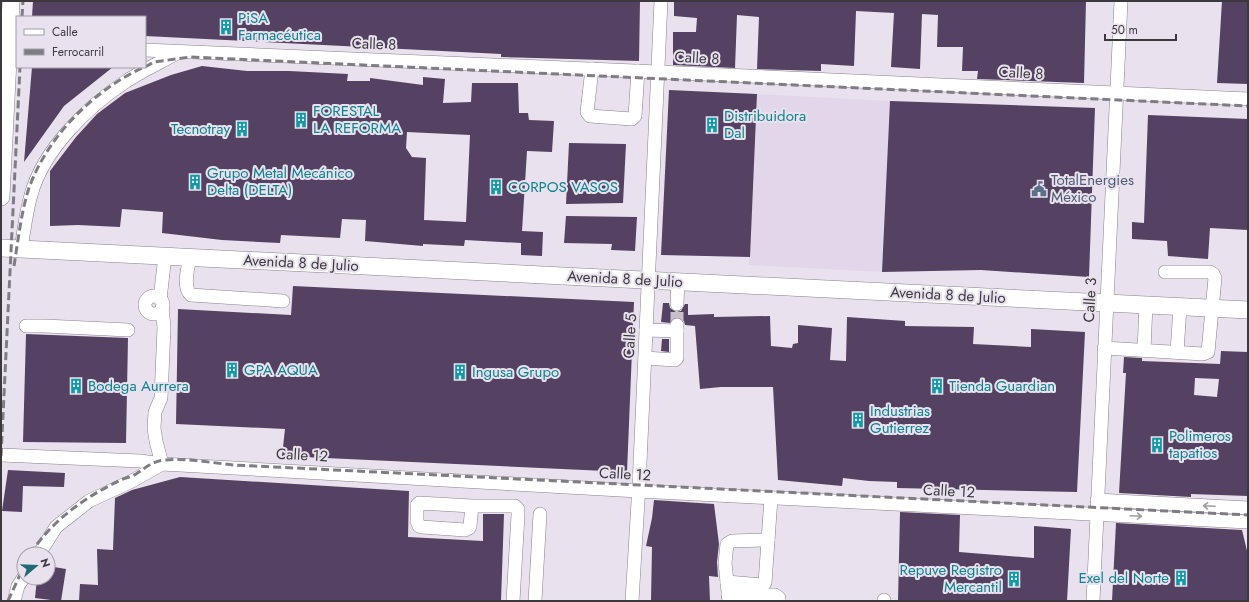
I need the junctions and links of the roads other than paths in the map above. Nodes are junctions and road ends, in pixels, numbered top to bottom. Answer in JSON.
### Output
{"nodes":[{"id":1,"x":661,"y":1,"type":"edge"},
{"id":2,"x":1121,"y":1,"type":"edge"},
{"id":3,"x":7,"y":6,"type":"edge"},
{"id":4,"x":13,"y":45,"type":"edge"},
{"id":5,"x":146,"y":50,"type":"edge"},
{"id":6,"x":178,"y":52,"type":"junction"},
{"id":7,"x":592,"y":69,"type":"junction"},
{"id":8,"x":638,"y":71,"type":"junction"},
{"id":9,"x":658,"y":72,"type":"junction"},
{"id":10,"x":1116,"y":94,"type":"junction"},
{"id":11,"x":1248,"y":99,"type":"edge"},
{"id":12,"x":1,"y":197,"type":"edge"},
{"id":13,"x":1,"y":248,"type":"edge"},
{"id":14,"x":21,"y":249,"type":"junction"},
{"id":15,"x":160,"y":255,"type":"junction"},
{"id":16,"x":190,"y":257,"type":"junction"},
{"id":17,"x":1165,"y":272,"type":"dead end"},
{"id":18,"x":648,"y":280,"type":"junction"},
{"id":19,"x":678,"y":281,"type":"junction"},
{"id":20,"x":283,"y":301,"type":"dead end"},
{"id":21,"x":677,"y":304,"type":"tunnel mouth"},
{"id":22,"x":1106,"y":304,"type":"junction"},
{"id":23,"x":1146,"y":305,"type":"junction"},
{"id":24,"x":1180,"y":307,"type":"junction"},
{"id":25,"x":1212,"y":308,"type":"junction"},
{"id":26,"x":1248,"y":310,"type":"edge"},
{"id":27,"x":26,"y":326,"type":"dead end"},
{"id":28,"x":128,"y":330,"type":"dead end"},
{"id":29,"x":646,"y":330,"type":"junction"},
{"id":30,"x":1104,"y":348,"type":"junction"},
{"id":31,"x":1144,"y":350,"type":"junction"},
{"id":32,"x":1178,"y":352,"type":"junction"},
{"id":33,"x":645,"y":358,"type":"junction"},
{"id":34,"x":1,"y":455,"type":"edge"},
{"id":35,"x":162,"y":464,"type":"junction"},
{"id":36,"x":638,"y":491,"type":"junction"},
{"id":37,"x":771,"y":498,"type":"junction"},
{"id":38,"x":1097,"y":500,"type":"junction"},
{"id":39,"x":472,"y":506,"type":"dead end"},
{"id":40,"x":1248,"y":508,"type":"edge"},
{"id":41,"x":540,"y":514,"type":"dead end"},
{"id":42,"x":1097,"y":514,"type":"junction"},
{"id":43,"x":1248,"y":522,"type":"edge"},
{"id":44,"x":768,"y":540,"type":"junction"},
{"id":45,"x":44,"y":546,"type":"edge"},
{"id":46,"x":18,"y":586,"type":"edge"},
{"id":47,"x":728,"y":593,"type":"edge"},
{"id":48,"x":14,"y":601,"type":"edge"},
{"id":49,"x":513,"y":601,"type":"edge"},
{"id":50,"x":535,"y":601,"type":"edge"},
{"id":51,"x":632,"y":601,"type":"edge"},
{"id":52,"x":779,"y":601,"type":"edge"},
{"id":53,"x":1093,"y":601,"type":"edge"}],
"edges":[{"from":1,"to":9,"type":"street","name":"Calle 5"},
{"from":2,"to":10,"type":"street","name":"Calle 3"},
{"from":3,"to":4,"type":"main road"},
{"from":4,"to":12,"type":"main road"},
{"from":5,"to":6,"type":"street","name":"Calle 8"},
{"from":6,"to":7,"type":"street","name":"Calle 8"},
{"from":6,"to":14,"type":"street"},
{"from":7,"to":8,"type":"street","name":"Calle 8"},
{"from":7,"to":8,"type":"street"},
{"from":8,"to":9,"type":"street","name":"Calle 8"},
{"from":9,"to":10,"type":"street","name":"Calle 8"},
{"from":9,"to":18,"type":"street","name":"Calle 5"},
{"from":10,"to":11,"type":"street","name":"Calle 8"},
{"from":10,"to":22,"type":"street","name":"Calle 3"},
{"from":13,"to":14,"type":"main road","name":"Avenida 8 de Julio"},
{"from":14,"to":15,"type":"main road","name":"Avenida 8 de Julio"},
{"from":15,"to":16,"type":"main road","name":"Avenida 8 de Julio"},
{"from":15,"to":35,"type":"street"},
{"from":16,"to":18,"type":"main road","name":"Avenida 8 de Julio"},
{"from":16,"to":20,"type":"street"},
{"from":17,"to":25,"type":"street"},
{"from":18,"to":19,"type":"main road","name":"Avenida 8 de Julio"},
{"from":18,"to":29,"type":"street","name":"Calle 5"},
{"from":19,"to":21,"type":"street"},
{"from":19,"to":22,"type":"main road","name":"Avenida 8 de Julio"},
{"from":22,"to":23,"type":"main road","name":"Avenida 8 de Julio"},
{"from":22,"to":30,"type":"street","name":"Calle 3"},
{"from":23,"to":24,"type":"main road","name":"Avenida 8 de Julio"},
{"from":23,"to":31,"type":"street"},
{"from":24,"to":25,"type":"main road","name":"Avenida 8 de Julio"},
{"from":24,"to":32,"type":"street"},
{"from":25,"to":26,"type":"main road","name":"Avenida 8 de Julio"},
{"from":25,"to":32,"type":"street"},
{"from":27,"to":28,"type":"street"},
{"from":29,"to":33,"type":"street","name":"Calle 5"},
{"from":29,"to":33,"type":"street"},
{"from":30,"to":31,"type":"street"},
{"from":30,"to":38,"type":"street","name":"Calle 3"},
{"from":31,"to":32,"type":"street"},
{"from":33,"to":36,"type":"street","name":"Calle 5"},
{"from":34,"to":35,"type":"street","name":"Calle 12"},
{"from":35,"to":36,"type":"street","name":"Calle 12"},
{"from":35,"to":45,"type":"street"},
{"from":36,"to":37,"type":"street","name":"Calle 12"},
{"from":36,"to":51,"type":"street","name":"Calle 5"},
{"from":37,"to":42,"type":"street","name":"Calle 12"},
{"from":37,"to":44,"type":"street"},
{"from":40,"to":38,"type":"street","one_way":true},
{"from":38,"to":42,"type":"street","name":"Calle 3"},
{"from":39,"to":49,"type":"street"},
{"from":41,"to":50,"type":"street"},
{"from":42,"to":43,"type":"street","name":"Calle 12","one_way":true},
{"from":42,"to":53,"type":"street","name":"Calle 3"},
{"from":44,"to":47,"type":"street"},
{"from":44,"to":47,"type":"street"},
{"from":46,"to":48,"type":"street"},
{"from":47,"to":52,"type":"street"}]}
